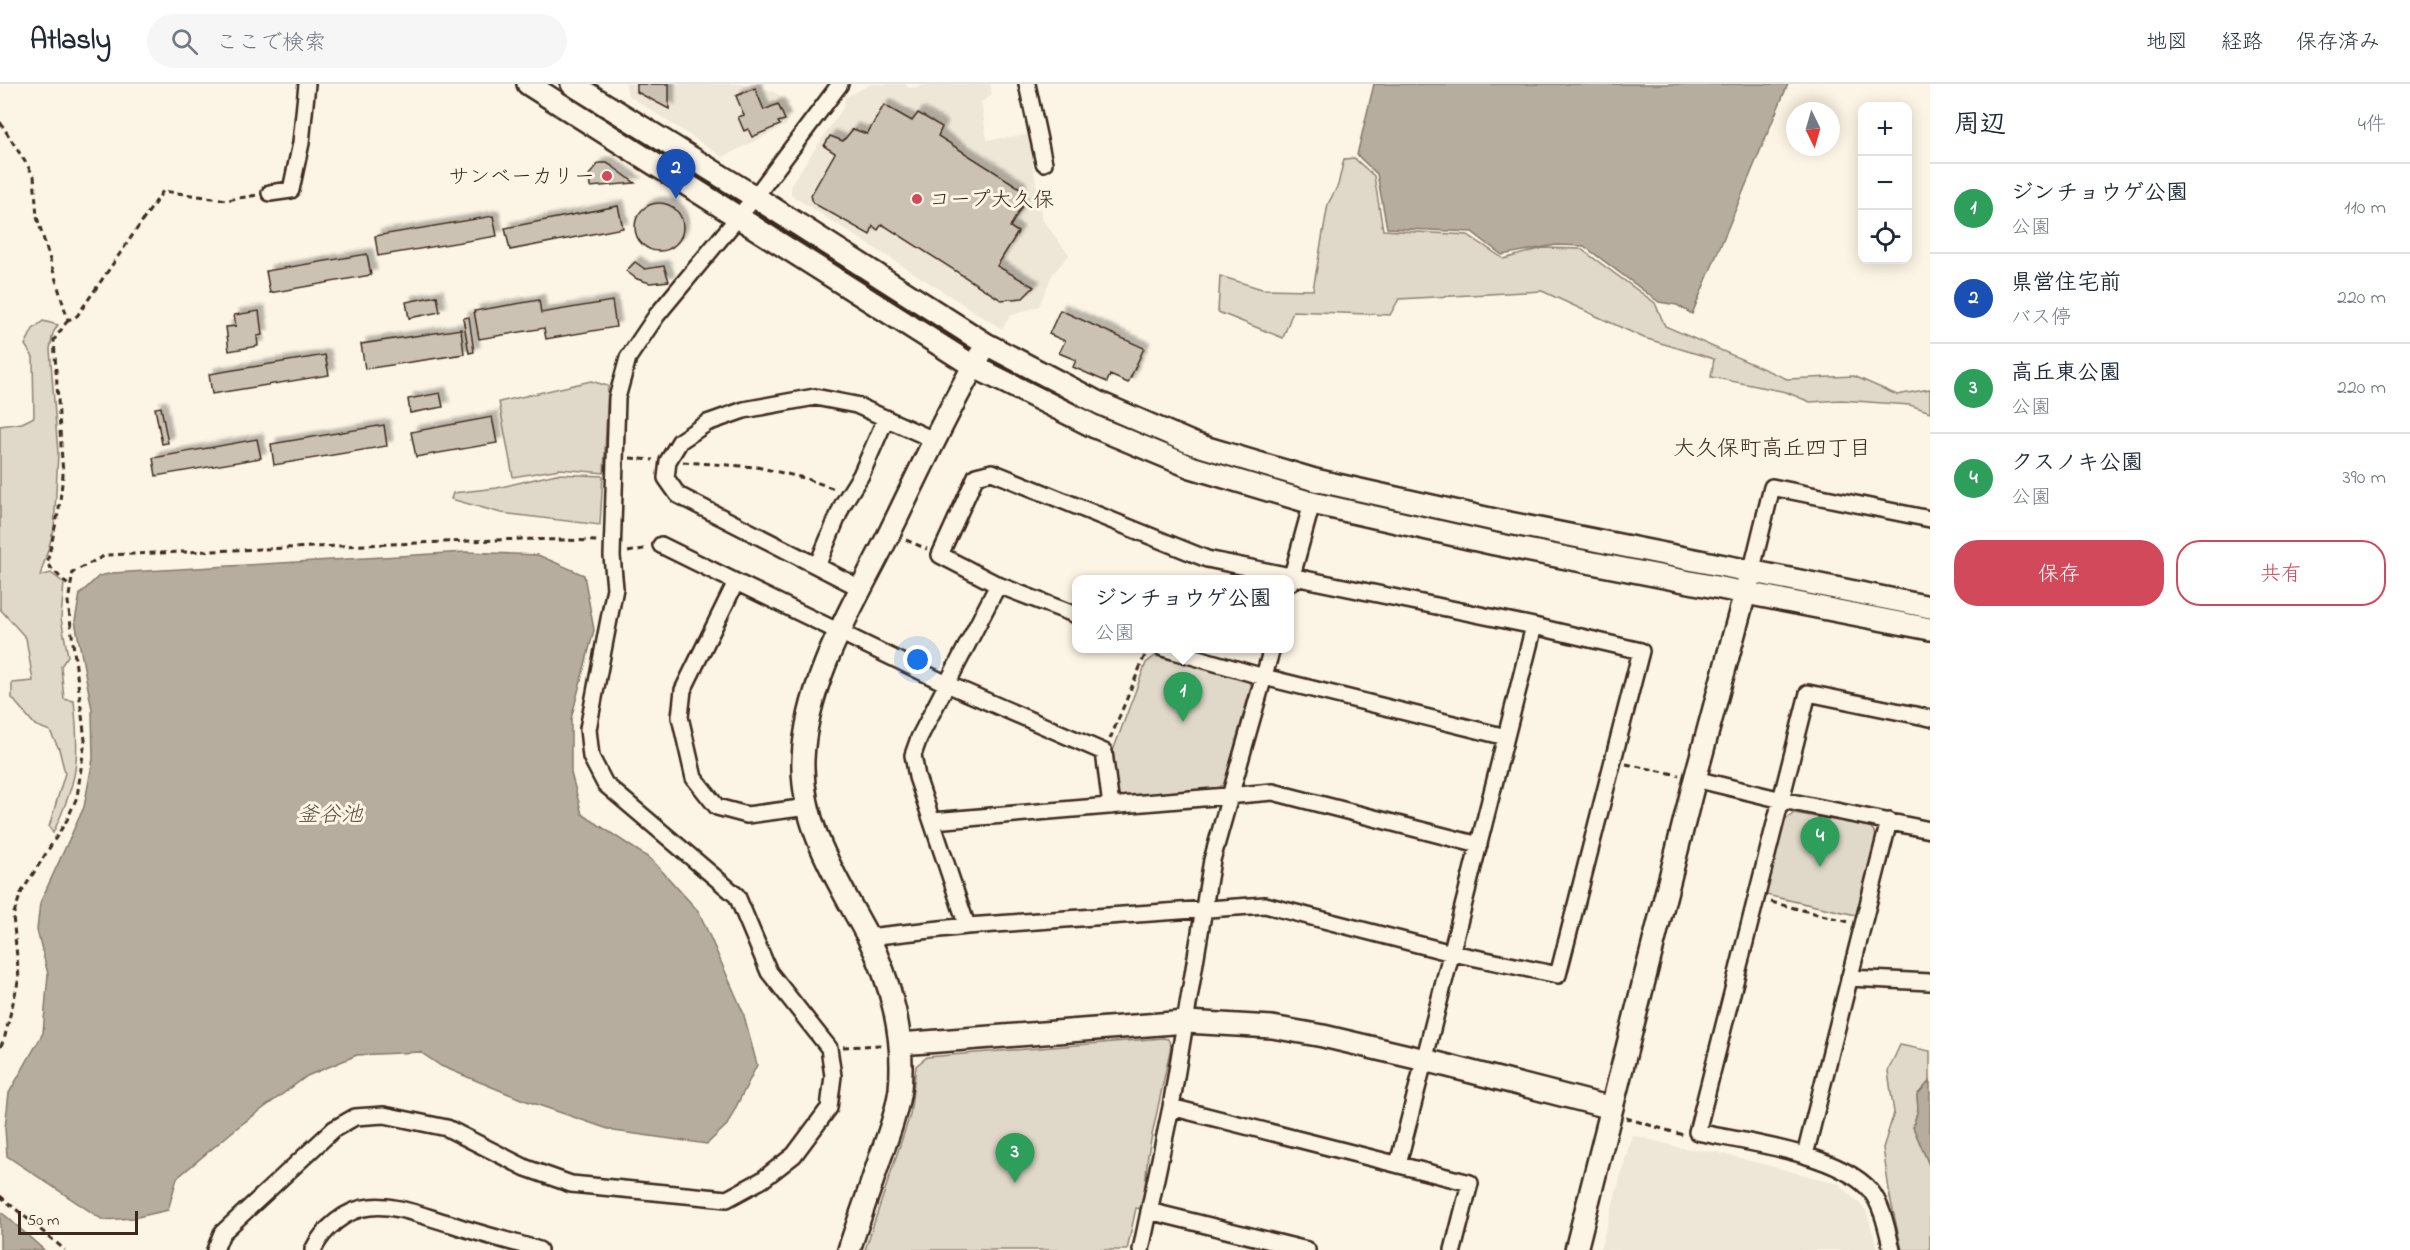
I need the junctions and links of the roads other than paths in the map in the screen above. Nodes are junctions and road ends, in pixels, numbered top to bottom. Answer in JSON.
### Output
{"nodes":[{"id":1,"x":307,"y":84,"type":"edge"},
{"id":2,"x":528,"y":84,"type":"edge"},
{"id":3,"x":572,"y":84,"type":"edge"},
{"id":4,"x":840,"y":84,"type":"edge"},
{"id":5,"x":1028,"y":84,"type":"edge"},
{"id":6,"x":1044,"y":164,"type":"dead end"},
{"id":7,"x":270,"y":193,"type":"road end"},
{"id":8,"x":755,"y":197,"type":"junction"},
{"id":9,"x":739,"y":216,"type":"junction"},
{"id":10,"x":986,"y":344,"type":"junction"},
{"id":11,"x":973,"y":366,"type":"junction"},
{"id":12,"x":886,"y":418,"type":"junction"},
{"id":13,"x":934,"y":440,"type":"junction"},
{"id":14,"x":1311,"y":503,"type":"junction"},
{"id":15,"x":1930,"y":519,"type":"edge"},
{"id":16,"x":661,"y":545,"type":"road end"},
{"id":17,"x":817,"y":566,"type":"junction"},
{"id":18,"x":1750,"y":573,"type":"junction"},
{"id":19,"x":1270,"y":575,"type":"edge"},
{"id":20,"x":1291,"y":575,"type":"edge"},
{"id":21,"x":1294,"y":581,"type":"edge"},
{"id":22,"x":736,"y":582,"type":"junction"},
{"id":23,"x":998,"y":585,"type":"junction"},
{"id":24,"x":862,"y":589,"type":"junction"},
{"id":25,"x":1745,"y":593,"type":"junction"},
{"id":26,"x":1930,"y":608,"type":"edge"},
{"id":27,"x":1072,"y":613,"type":"edge"},
{"id":28,"x":1534,"y":626,"type":"junction"},
{"id":29,"x":1930,"y":629,"type":"edge"},
{"id":30,"x":840,"y":632,"type":"junction"},
{"id":31,"x":1180,"y":653,"type":"edge"},
{"id":32,"x":1271,"y":653,"type":"edge"},
{"id":33,"x":1264,"y":677,"type":"junction"},
{"id":34,"x":947,"y":684,"type":"junction"},
{"id":35,"x":1930,"y":718,"type":"edge"},
{"id":36,"x":1506,"y":737,"type":"junction"},
{"id":37,"x":1695,"y":778,"type":"junction"},
{"id":38,"x":1230,"y":797,"type":"junction"},
{"id":39,"x":1782,"y":800,"type":"junction"},
{"id":40,"x":1112,"y":806,"type":"junction"},
{"id":41,"x":808,"y":807,"type":"junction"},
{"id":42,"x":933,"y":821,"type":"junction"},
{"id":43,"x":1889,"y":821,"type":"junction"},
{"id":44,"x":1930,"y":830,"type":"edge"},
{"id":45,"x":1479,"y":845,"type":"junction"},
{"id":46,"x":1203,"y":908,"type":"junction"},
{"id":47,"x":967,"y":926,"type":"junction"},
{"id":48,"x":868,"y":937,"type":"junction"},
{"id":49,"x":1452,"y":953,"type":"junction"},
{"id":50,"x":1849,"y":978,"type":"junction"},
{"id":51,"x":1930,"y":982,"type":"edge"},
{"id":52,"x":1186,"y":1022,"type":"junction"},
{"id":53,"x":900,"y":1044,"type":"junction"},
{"id":54,"x":1425,"y":1060,"type":"junction"},
{"id":55,"x":1171,"y":1107,"type":"junction"},
{"id":56,"x":1612,"y":1108,"type":"junction"},
{"id":57,"x":1805,"y":1155,"type":"junction"},
{"id":58,"x":1398,"y":1164,"type":"junction"},
{"id":59,"x":1149,"y":1211,"type":"junction"},
{"id":60,"x":215,"y":1250,"type":"edge"},
{"id":61,"x":313,"y":1250,"type":"edge"},
{"id":62,"x":539,"y":1250,"type":"edge"},
{"id":63,"x":849,"y":1250,"type":"edge"},
{"id":64,"x":1141,"y":1250,"type":"edge"},
{"id":65,"x":1307,"y":1250,"type":"edge"},
{"id":66,"x":1453,"y":1250,"type":"edge"},
{"id":67,"x":1576,"y":1250,"type":"edge"},
{"id":68,"x":1892,"y":1250,"type":"edge"}],
"edges":[{"from":1,"to":7,"type":"street"},
{"from":2,"to":9,"type":"street"},
{"from":3,"to":8,"type":"street"},
{"from":4,"to":8,"type":"street"},
{"from":5,"to":6,"type":"street"},
{"from":8,"to":9,"type":"street"},
{"from":8,"to":10,"type":"street"},
{"from":9,"to":11,"type":"street"},
{"from":9,"to":60,"type":"street"},
{"from":10,"to":11,"type":"street"},
{"from":10,"to":18,"type":"street"},
{"from":11,"to":13,"type":"street"},
{"from":11,"to":14,"type":"street"},
{"from":12,"to":13,"type":"street"},
{"from":12,"to":17,"type":"street"},
{"from":12,"to":17,"type":"street"},
{"from":13,"to":24,"type":"street"},
{"from":14,"to":20,"type":"street"},
{"from":14,"to":25,"type":"street"},
{"from":15,"to":18,"type":"street"},
{"from":16,"to":22,"type":"street"},
{"from":17,"to":24,"type":"street"},
{"from":18,"to":25,"type":"street"},
{"from":18,"to":26,"type":"street"},
{"from":19,"to":23,"type":"street"},
{"from":21,"to":28,"type":"street"},
{"from":22,"to":30,"type":"street"},
{"from":22,"to":41,"type":"street"},
{"from":23,"to":27,"type":"street"},
{"from":23,"to":34,"type":"street"},
{"from":24,"to":30,"type":"street"},
{"from":25,"to":29,"type":"street"},
{"from":25,"to":37,"type":"street"},
{"from":28,"to":36,"type":"street"},
{"from":28,"to":49,"type":"street"},
{"from":30,"to":34,"type":"street"},
{"from":30,"to":41,"type":"street"},
{"from":31,"to":33,"type":"street"},
{"from":32,"to":33,"type":"street"},
{"from":33,"to":36,"type":"street"},
{"from":33,"to":38,"type":"street"},
{"from":34,"to":40,"type":"street"},
{"from":34,"to":42,"type":"street"},
{"from":35,"to":39,"type":"street"},
{"from":36,"to":45,"type":"street"},
{"from":37,"to":39,"type":"street"},
{"from":37,"to":56,"type":"street"},
{"from":38,"to":40,"type":"street"},
{"from":38,"to":45,"type":"street"},
{"from":38,"to":46,"type":"street"},
{"from":39,"to":43,"type":"street"},
{"from":39,"to":57,"type":"street"},
{"from":40,"to":42,"type":"street"},
{"from":41,"to":48,"type":"street"},
{"from":42,"to":47,"type":"street"},
{"from":43,"to":44,"type":"street"},
{"from":43,"to":50,"type":"street"},
{"from":45,"to":49,"type":"street"},
{"from":46,"to":47,"type":"street"},
{"from":46,"to":49,"type":"street"},
{"from":46,"to":52,"type":"street"},
{"from":47,"to":48,"type":"street"},
{"from":48,"to":53,"type":"street"},
{"from":49,"to":54,"type":"street"},
{"from":50,"to":51,"type":"street"},
{"from":50,"to":57,"type":"street"},
{"from":52,"to":53,"type":"street"},
{"from":52,"to":54,"type":"street"},
{"from":52,"to":55,"type":"street"},
{"from":53,"to":63,"type":"street"},
{"from":54,"to":56,"type":"street"},
{"from":54,"to":58,"type":"street"},
{"from":55,"to":58,"type":"street"},
{"from":55,"to":59,"type":"street"},
{"from":56,"to":67,"type":"street"},
{"from":57,"to":68,"type":"street"},
{"from":58,"to":66,"type":"street"},
{"from":59,"to":64,"type":"street"},
{"from":59,"to":65,"type":"street"},
{"from":61,"to":62,"type":"street"}]}
